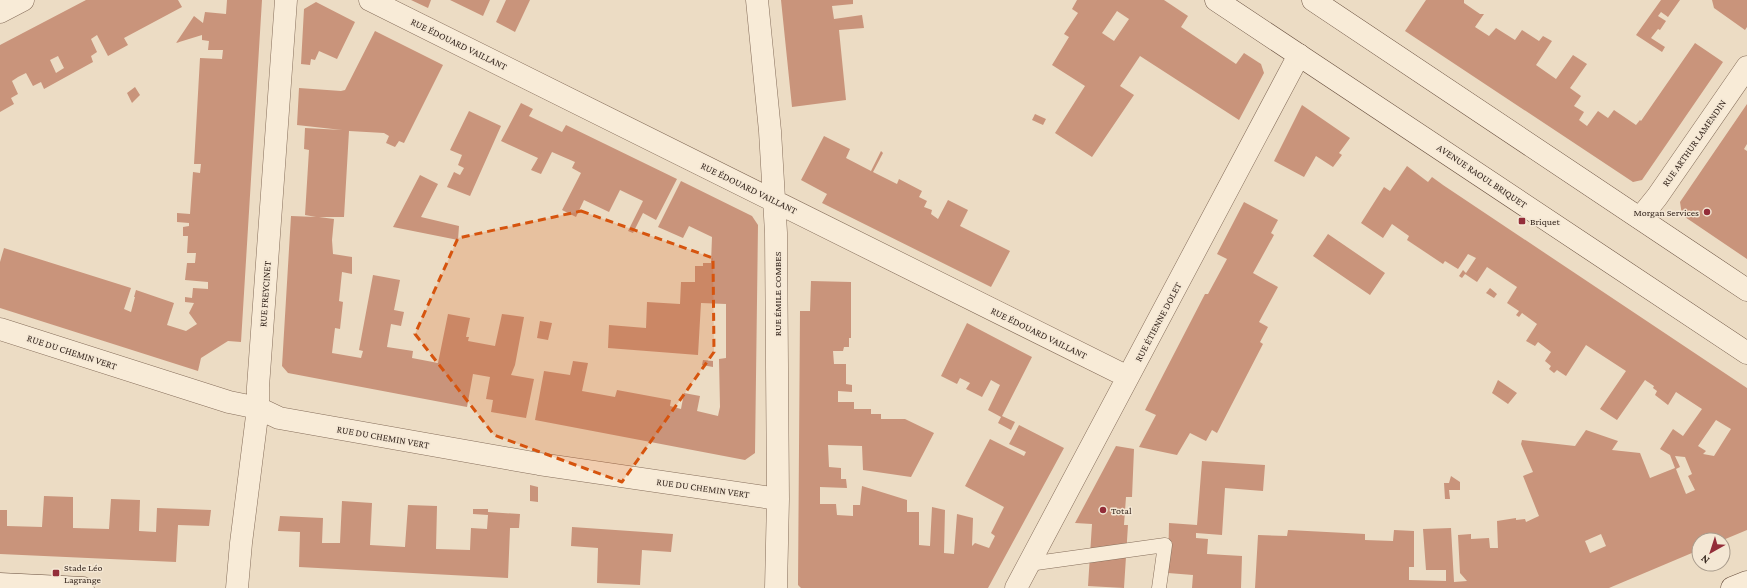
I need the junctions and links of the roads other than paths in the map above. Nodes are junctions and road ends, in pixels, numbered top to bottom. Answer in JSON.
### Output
{"nodes":[{"id":1,"x":23,"y":0,"type":"edge"},
{"id":2,"x":286,"y":0,"type":"edge"},
{"id":3,"x":370,"y":0,"type":"edge"},
{"id":4,"x":757,"y":0,"type":"edge"},
{"id":5,"x":1216,"y":0,"type":"edge"},
{"id":6,"x":1313,"y":0,"type":"edge"},
{"id":7,"x":0,"y":12,"type":"edge"},
{"id":8,"x":1299,"y":55,"type":"junction"},
{"id":9,"x":1747,"y":67,"type":"edge"},
{"id":10,"x":775,"y":201,"type":"junction"},
{"id":11,"x":1640,"y":218,"type":"junction"},
{"id":12,"x":1747,"y":290,"type":"edge"},
{"id":13,"x":0,"y":329,"type":"edge"},
{"id":14,"x":1747,"y":353,"type":"edge"},
{"id":15,"x":1128,"y":377,"type":"junction"},
{"id":16,"x":258,"y":408,"type":"junction"},
{"id":17,"x":778,"y":499,"type":"junction"},
{"id":18,"x":1029,"y":564,"type":"junction"},
{"id":19,"x":1747,"y":582,"type":"edge"},
{"id":20,"x":0,"y":584,"type":"edge"},
{"id":21,"x":83,"y":588,"type":"edge"},
{"id":22,"x":237,"y":588,"type":"edge"},
{"id":23,"x":776,"y":588,"type":"edge"},
{"id":24,"x":1016,"y":588,"type":"edge"},
{"id":25,"x":1159,"y":588,"type":"edge"},
{"id":26,"x":1732,"y":588,"type":"edge"}],
"edges":[{"from":1,"to":7,"type":"street"},
{"from":2,"to":16,"type":"street","name":"RUE FREYCINET"},
{"from":3,"to":10,"type":"street","name":"RUE ÉDOUARD VAILLANT"},
{"from":4,"to":10,"type":"street","name":"RUE ÉMILE COMBES"},
{"from":5,"to":8,"type":"street","name":"AVENUE RAOUL BRIQUET"},
{"from":6,"to":11,"type":"street"},
{"from":8,"to":14,"type":"street","name":"AVENUE RAOUL BRIQUET"},
{"from":8,"to":15,"type":"street","name":"RUE ÉTIENNE DOLET"},
{"from":9,"to":11,"type":"street","name":"RUE ARTHUR LAMENDIN"},
{"from":10,"to":15,"type":"street","name":"RUE ÉDOUARD VAILLANT"},
{"from":10,"to":17,"type":"street","name":"RUE ÉMILE COMBES"},
{"from":11,"to":12,"type":"street"},
{"from":13,"to":16,"type":"street","name":"RUE DU CHEMIN VERT"},
{"from":15,"to":18,"type":"street","name":"RUE ÉTIENNE DOLET"},
{"from":16,"to":17,"type":"street","name":"RUE DU CHEMIN VERT"},
{"from":16,"to":22,"type":"street","name":"RUE FREYCINET"},
{"from":17,"to":23,"type":"street","name":"RUE ÉMILE COMBES"},
{"from":18,"to":24,"type":"street","name":"RUE ÉTIENNE DOLET"},
{"from":18,"to":25,"type":"lane"},
{"from":19,"to":26,"type":"street"},
{"from":20,"to":21,"type":"street"}]}
